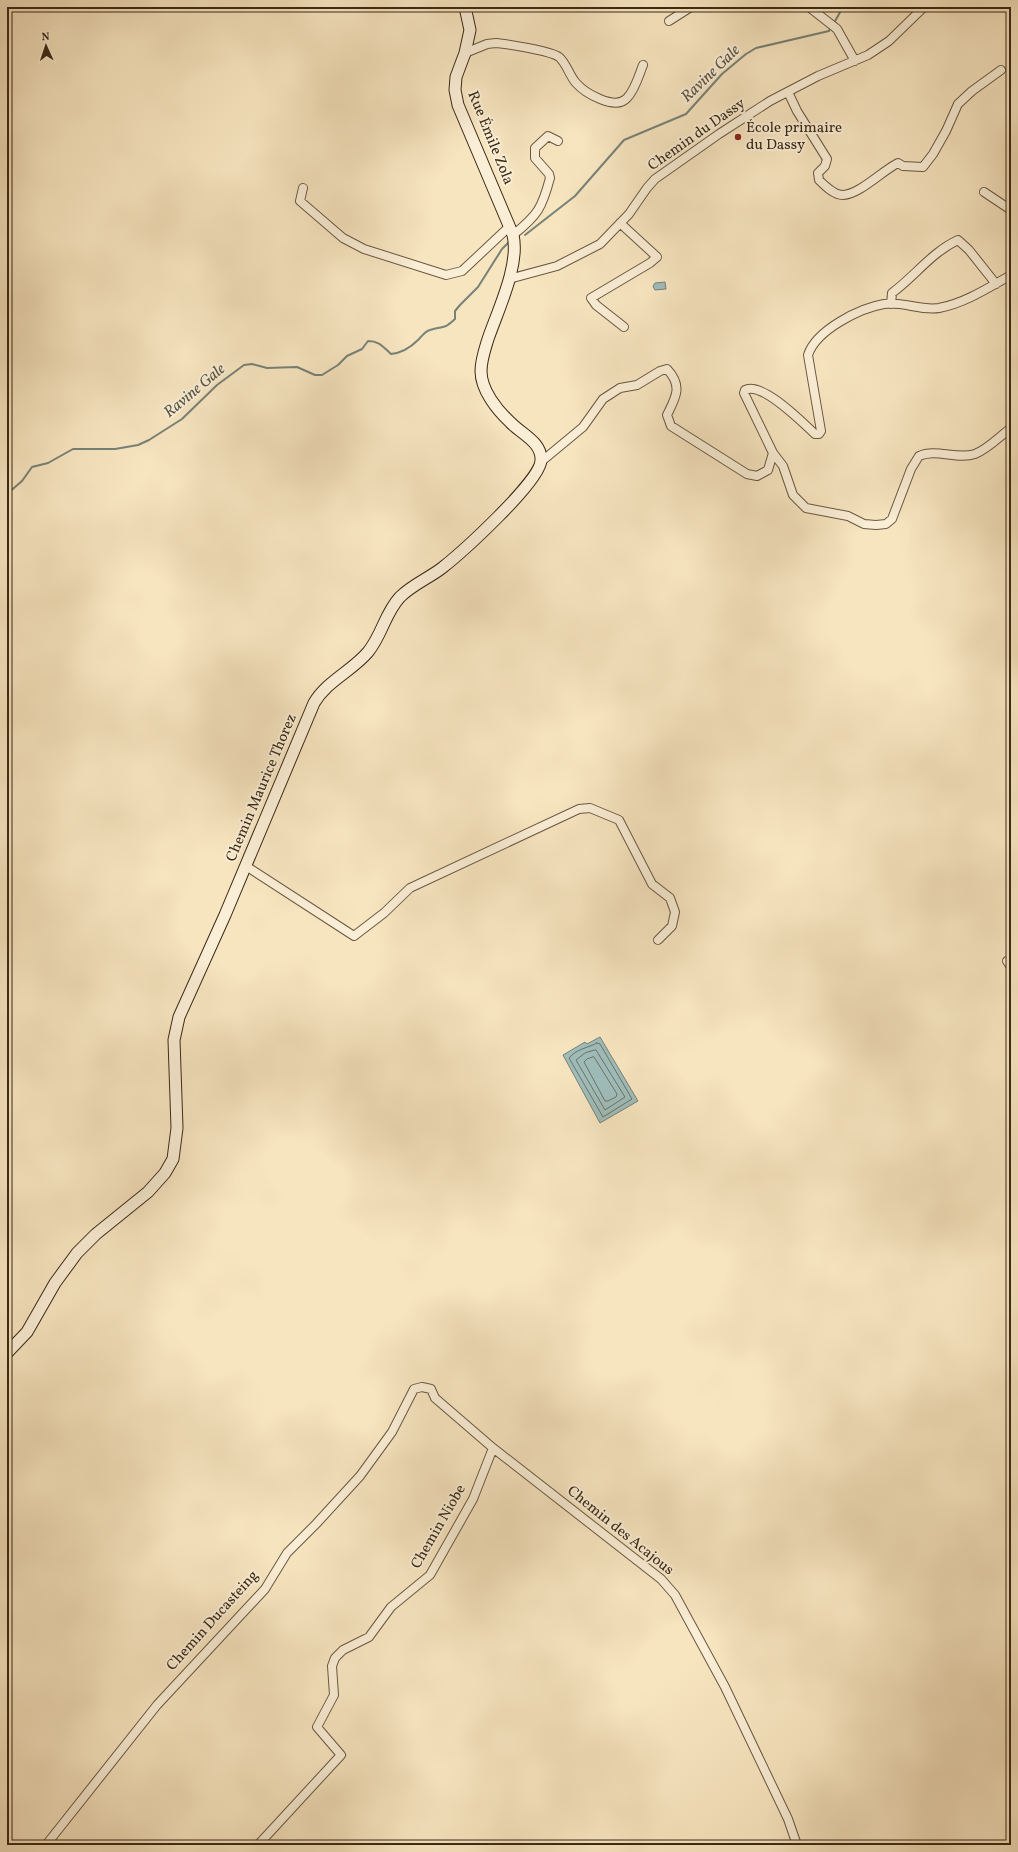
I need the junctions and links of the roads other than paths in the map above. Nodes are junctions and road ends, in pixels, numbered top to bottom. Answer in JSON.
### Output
{"nodes":[{"id":1,"x":465,"y":7,"type":"edge"},
{"id":2,"x":691,"y":7,"type":"edge"},
{"id":3,"x":809,"y":7,"type":"edge"},
{"id":4,"x":924,"y":7,"type":"edge"},
{"id":5,"x":669,"y":21,"type":"dead end"},
{"id":6,"x":465,"y":53,"type":"junction"},
{"id":7,"x":855,"y":61,"type":"junction"},
{"id":8,"x":643,"y":65,"type":"dead end"},
{"id":9,"x":1001,"y":70,"type":"dead end"},
{"id":10,"x":788,"y":92,"type":"junction"},
{"id":11,"x":558,"y":141,"type":"dead end"},
{"id":12,"x":303,"y":188,"type":"dead end"},
{"id":13,"x":984,"y":192,"type":"dead end"},
{"id":14,"x":1011,"y":210,"type":"edge"},
{"id":15,"x":620,"y":223,"type":"junction"},
{"id":16,"x":511,"y":230,"type":"junction"},
{"id":17,"x":1011,"y":275,"type":"edge"},
{"id":18,"x":509,"y":279,"type":"junction"},
{"id":19,"x":996,"y":284,"type":"junction"},
{"id":20,"x":891,"y":304,"type":"junction"},
{"id":21,"x":624,"y":327,"type":"dead end"},
{"id":22,"x":1011,"y":428,"type":"edge"},
{"id":23,"x":773,"y":453,"type":"junction"},
{"id":24,"x":542,"y":461,"type":"junction"},
{"id":25,"x":246,"y":866,"type":"junction"},
{"id":26,"x":658,"y":940,"type":"dead end"},
{"id":27,"x":7,"y":1353,"type":"edge"},
{"id":28,"x":431,"y":1389,"type":"joint"},
{"id":29,"x":493,"y":1448,"type":"junction"},
{"id":30,"x":46,"y":1845,"type":"edge"},
{"id":31,"x":258,"y":1845,"type":"edge"},
{"id":32,"x":797,"y":1845,"type":"edge"}],
"edges":[{"from":1,"to":6,"type":"main road","name":"Rue Émile Zola"},
{"from":2,"to":5,"type":"street"},
{"from":3,"to":7,"type":"street"},
{"from":4,"to":7,"type":"street","name":"Chemin du Dassy"},
{"from":6,"to":8,"type":"street"},
{"from":6,"to":16,"type":"main road","name":"Rue Émile Zola"},
{"from":7,"to":10,"type":"street","name":"Chemin du Dassy"},
{"from":9,"to":10,"type":"street"},
{"from":10,"to":15,"type":"street","name":"Chemin du Dassy"},
{"from":11,"to":16,"type":"street"},
{"from":12,"to":16,"type":"street"},
{"from":13,"to":14,"type":"street"},
{"from":15,"to":18,"type":"street","name":"Chemin du Dassy"},
{"from":15,"to":21,"type":"street"},
{"from":16,"to":18,"type":"main road","name":"Rue Émile Zola"},
{"from":17,"to":19,"type":"street"},
{"from":18,"to":24,"type":"main road"},
{"from":19,"to":20,"type":"street"},
{"from":19,"to":20,"type":"street"},
{"from":20,"to":23,"type":"street"},
{"from":22,"to":23,"type":"street"},
{"from":23,"to":24,"type":"street"},
{"from":24,"to":25,"type":"main road","name":"Chemin Maurice Thorez"},
{"from":25,"to":26,"type":"street"},
{"from":25,"to":27,"type":"main road","name":"Chemin Maurice Thorez"},
{"from":28,"to":29,"type":"street","name":"Chemin des Acajous"},
{"from":28,"to":30,"type":"street","name":"Chemin Ducasteing"},
{"from":29,"to":31,"type":"street","name":"Chemin Niobe"},
{"from":29,"to":32,"type":"street","name":"Chemin des Acajous"}]}
